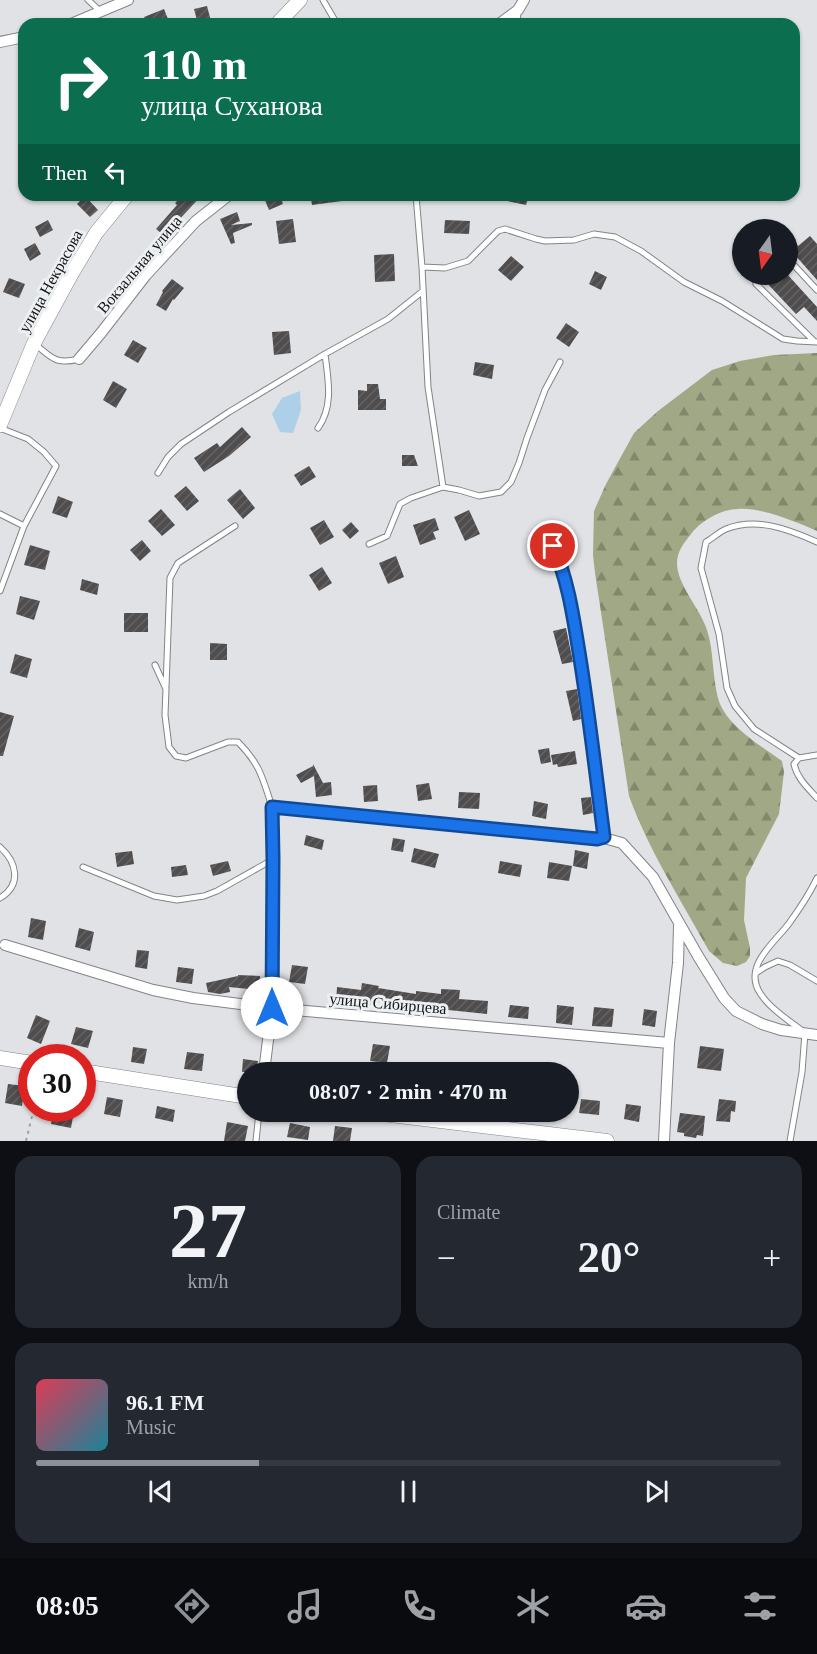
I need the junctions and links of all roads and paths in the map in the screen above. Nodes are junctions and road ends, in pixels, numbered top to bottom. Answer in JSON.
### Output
{"nodes":[{"id":1,"x":88,"y":0,"type":"edge"},
{"id":2,"x":128,"y":0,"type":"edge"},
{"id":3,"x":300,"y":0,"type":"edge"},
{"id":4,"x":323,"y":0,"type":"edge"},
{"id":5,"x":524,"y":0,"type":"edge"},
{"id":6,"x":518,"y":10,"type":"junction"},
{"id":7,"x":100,"y":11,"type":"junction"},
{"id":8,"x":84,"y":18,"type":"edge"},
{"id":9,"x":284,"y":18,"type":"edge"},
{"id":10,"x":334,"y":18,"type":"edge"},
{"id":11,"x":507,"y":18,"type":"edge"},
{"id":12,"x":517,"y":18,"type":"edge"},
{"id":13,"x":18,"y":38,"type":"edge"},
{"id":14,"x":0,"y":42,"type":"edge"},
{"id":15,"x":122,"y":201,"type":"edge"},
{"id":16,"x":221,"y":201,"type":"edge"},
{"id":17,"x":416,"y":201,"type":"edge"},
{"id":18,"x":422,"y":267,"type":"junction"},
{"id":19,"x":798,"y":270,"type":"edge"},
{"id":20,"x":757,"y":285,"type":"edge"},
{"id":21,"x":817,"y":290,"type":"edge"},
{"id":22,"x":423,"y":291,"type":"junction"},
{"id":23,"x":815,"y":341,"type":"edge"},
{"id":24,"x":34,"y":343,"type":"junction"},
{"id":25,"x":325,"y":354,"type":"junction"},
{"id":26,"x":79,"y":359,"type":"joint"},
{"id":27,"x":560,"y":362,"type":"dead end"},
{"id":28,"x":0,"y":427,"type":"edge"},
{"id":29,"x":318,"y":428,"type":"dead end"},
{"id":30,"x":158,"y":473,"type":"dead end"},
{"id":31,"x":443,"y":487,"type":"junction"},
{"id":32,"x":0,"y":514,"type":"edge"},
{"id":33,"x":24,"y":526,"type":"junction"},
{"id":34,"x":235,"y":526,"type":"dead end"},
{"id":35,"x":817,"y":542,"type":"edge"},
{"id":36,"x":369,"y":544,"type":"dead end"},
{"id":37,"x":553,"y":546,"type":"dead end"},
{"id":38,"x":0,"y":591,"type":"edge"},
{"id":39,"x":155,"y":664,"type":"dead end"},
{"id":40,"x":166,"y":689,"type":"junction"},
{"id":41,"x":817,"y":755,"type":"edge"},
{"id":42,"x":799,"y":758,"type":"junction"},
{"id":43,"x":817,"y":798,"type":"edge"},
{"id":44,"x":272,"y":807,"type":"junction"},
{"id":45,"x":604,"y":837,"type":"junction"},
{"id":46,"x":0,"y":847,"type":"edge"},
{"id":47,"x":273,"y":859,"type":"junction"},
{"id":48,"x":83,"y":867,"type":"dead end"},
{"id":49,"x":817,"y":878,"type":"edge"},
{"id":50,"x":0,"y":898,"type":"edge"},
{"id":51,"x":679,"y":924,"type":"junction"},
{"id":52,"x":5,"y":945,"type":"dead end"},
{"id":53,"x":755,"y":974,"type":"junction"},
{"id":54,"x":817,"y":981,"type":"edge"},
{"id":55,"x":272,"y":1008,"type":"junction"},
{"id":56,"x":804,"y":1033,"type":"junction"},
{"id":57,"x":817,"y":1035,"type":"edge"},
{"id":58,"x":669,"y":1042,"type":"junction"},
{"id":59,"x":0,"y":1058,"type":"edge"},
{"id":60,"x":18,"y":1061,"type":"edge"},
{"id":61,"x":265,"y":1062,"type":"edge"},
{"id":62,"x":96,"y":1073,"type":"edge"},
{"id":63,"x":237,"y":1094,"type":"edge"},
{"id":64,"x":31,"y":1122,"type":"edge"},
{"id":65,"x":258,"y":1122,"type":"edge"},
{"id":66,"x":449,"y":1122,"type":"edge"},
{"id":67,"x":26,"y":1141,"type":"edge"},
{"id":68,"x":256,"y":1141,"type":"edge"},
{"id":69,"x":607,"y":1141,"type":"edge"},
{"id":70,"x":664,"y":1141,"type":"edge"},
{"id":71,"x":790,"y":1141,"type":"edge"}],
"edges":[{"from":1,"to":7,"type":"lane"},
{"from":2,"to":7,"type":"street"},
{"from":3,"to":9,"type":"main road"},
{"from":4,"to":10,"type":"lane"},
{"from":5,"to":6,"type":"street"},
{"from":6,"to":11,"type":"street"},
{"from":6,"to":12,"type":"lane"},
{"from":7,"to":8,"type":"street"},
{"from":13,"to":14,"type":"street"},
{"from":15,"to":24,"type":"main road","name":"улица Некрасова"},
{"from":16,"to":26,"type":"street","name":"Вокзальная улица"},
{"from":17,"to":18,"type":"lane"},
{"from":18,"to":22,"type":"lane"},
{"from":18,"to":23,"type":"lane"},
{"from":19,"to":21,"type":"lane"},
{"from":20,"to":23,"type":"lane"},
{"from":22,"to":25,"type":"lane"},
{"from":22,"to":31,"type":"lane"},
{"from":24,"to":26,"type":"lane"},
{"from":24,"to":28,"type":"main road","name":"улица Некрасова"},
{"from":25,"to":29,"type":"lane"},
{"from":25,"to":30,"type":"lane"},
{"from":27,"to":31,"type":"lane"},
{"from":28,"to":33,"type":"lane"},
{"from":31,"to":36,"type":"lane"},
{"from":32,"to":33,"type":"lane"},
{"from":33,"to":38,"type":"lane"},
{"from":34,"to":40,"type":"lane"},
{"from":35,"to":42,"type":"lane"},
{"from":37,"to":45,"type":"street"},
{"from":39,"to":40,"type":"lane"},
{"from":40,"to":44,"type":"lane"},
{"from":41,"to":42,"type":"lane"},
{"from":42,"to":43,"type":"lane"},
{"from":44,"to":45,"type":"street"},
{"from":44,"to":47,"type":"street"},
{"from":45,"to":51,"type":"street"},
{"from":46,"to":50,"type":"lane"},
{"from":47,"to":48,"type":"lane"},
{"from":47,"to":55,"type":"street"},
{"from":49,"to":53,"type":"lane"},
{"from":51,"to":56,"type":"street"},
{"from":51,"to":58,"type":"street"},
{"from":52,"to":55,"type":"street","name":"улица Сибирцева"},
{"from":53,"to":54,"type":"lane"},
{"from":53,"to":56,"type":"lane"},
{"from":55,"to":58,"type":"street","name":"улица Сибирцева"},
{"from":55,"to":61,"type":"street"},
{"from":56,"to":57,"type":"street"},
{"from":56,"to":71,"type":"lane"},
{"from":58,"to":70,"type":"street"},
{"from":59,"to":60,"type":"main road"},
{"from":62,"to":63,"type":"main road"},
{"from":64,"to":67,"type":"path"},
{"from":65,"to":68,"type":"lane"},
{"from":66,"to":69,"type":"main road"}]}
